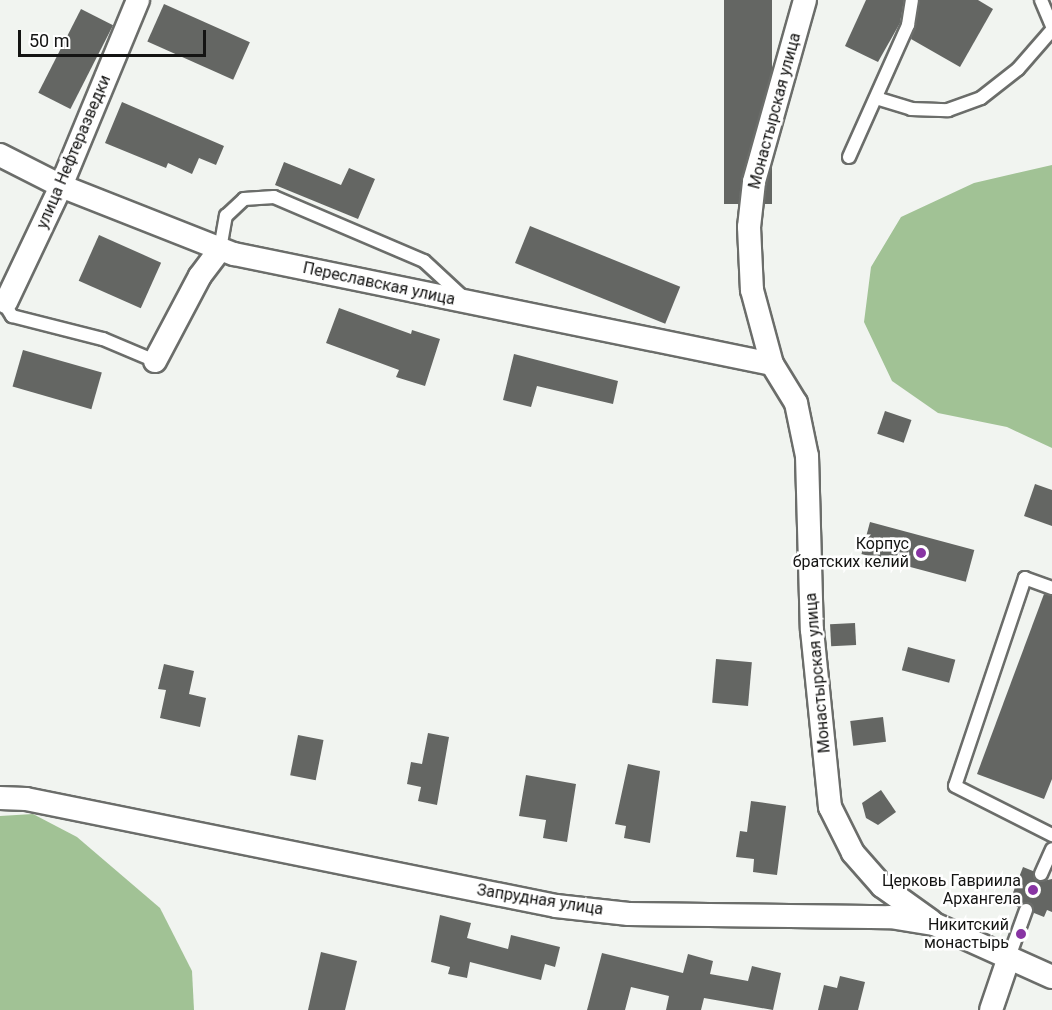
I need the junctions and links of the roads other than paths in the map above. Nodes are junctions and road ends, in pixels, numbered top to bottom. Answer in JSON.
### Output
{"nodes":[{"id":1,"x":138,"y":0,"type":"edge"},
{"id":2,"x":805,"y":0,"type":"edge"},
{"id":3,"x":912,"y":0,"type":"edge"},
{"id":4,"x":1041,"y":0,"type":"edge"},
{"id":5,"x":1052,"y":26,"type":"edge"},
{"id":6,"x":1052,"y":30,"type":"edge"},
{"id":7,"x":876,"y":98,"type":"junction"},
{"id":8,"x":0,"y":155,"type":"edge"},
{"id":9,"x":849,"y":157,"type":"dead end"},
{"id":10,"x":61,"y":186,"type":"junction"},
{"id":11,"x":220,"y":249,"type":"junction"},
{"id":12,"x":3,"y":301,"type":"edge"},
{"id":13,"x":469,"y":302,"type":"junction"},
{"id":14,"x":155,"y":361,"type":"joint"},
{"id":15,"x":772,"y":364,"type":"junction"},
{"id":16,"x":1052,"y":588,"type":"edge"},
{"id":17,"x":0,"y":798,"type":"edge"},
{"id":18,"x":1052,"y":835,"type":"edge"},
{"id":19,"x":1052,"y":849,"type":"edge"},
{"id":20,"x":1041,"y":874,"type":"dead end"},
{"id":21,"x":1026,"y":910,"type":"dead end"},
{"id":22,"x":934,"y":924,"type":"junction"},
{"id":23,"x":1009,"y":957,"type":"junction"},
{"id":24,"x":1052,"y":977,"type":"edge"},
{"id":25,"x":991,"y":1010,"type":"edge"}],
"edges":[{"from":1,"to":10,"type":"street","name":"улица Нефтеразведки"},
{"from":2,"to":15,"type":"street","name":"Монастырская улица"},
{"from":3,"to":7,"type":"lane"},
{"from":4,"to":5,"type":"lane"},
{"from":6,"to":7,"type":"lane"},
{"from":7,"to":9,"type":"lane"},
{"from":8,"to":10,"type":"street","name":"Переславская улица"},
{"from":10,"to":11,"type":"street","name":"Переславская улица"},
{"from":10,"to":12,"type":"street","name":"улица Нефтеразведки"},
{"from":11,"to":13,"type":"street","name":"Переславская улица"},
{"from":11,"to":13,"type":"lane"},
{"from":11,"to":14,"type":"street"},
{"from":12,"to":14,"type":"lane"},
{"from":13,"to":15,"type":"street","name":"Переславская улица"},
{"from":15,"to":22,"type":"street","name":"Монастырская улица"},
{"from":16,"to":18,"type":"lane"},
{"from":17,"to":22,"type":"street","name":"Запрудная улица"},
{"from":19,"to":20,"type":"lane"},
{"from":21,"to":23,"type":"lane"},
{"from":22,"to":23,"type":"street","name":"Запрудная улица"},
{"from":23,"to":24,"type":"street","name":"Запрудная улица"},
{"from":23,"to":25,"type":"street"}]}
